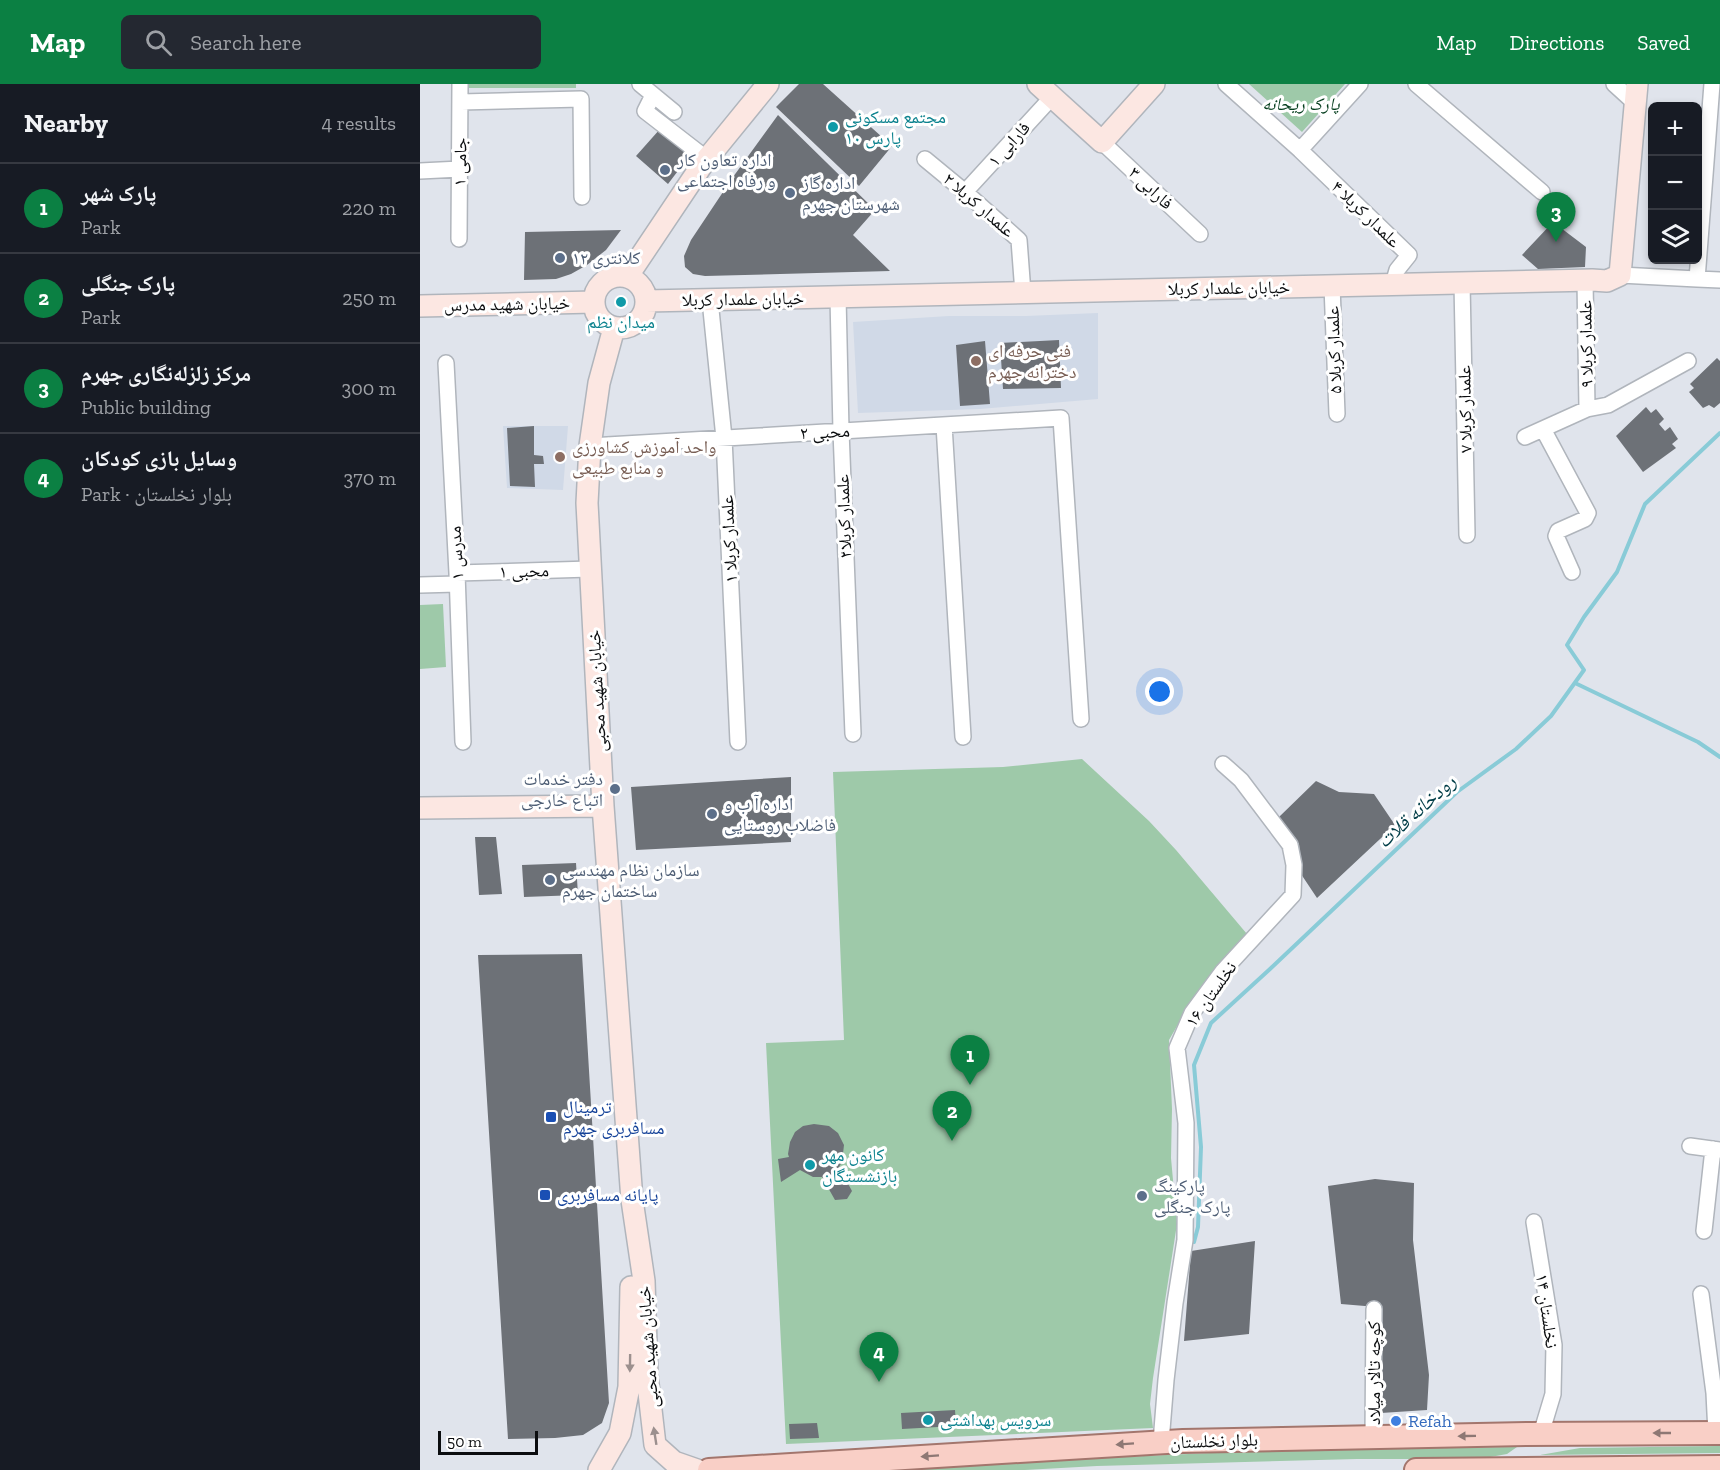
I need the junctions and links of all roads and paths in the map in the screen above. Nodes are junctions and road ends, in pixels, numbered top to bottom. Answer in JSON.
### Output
{"nodes":[{"id":1,"x":460,"y":84,"type":"edge"},
{"id":2,"x":640,"y":84,"type":"edge"},
{"id":3,"x":768,"y":84,"type":"edge"},
{"id":4,"x":1154,"y":84,"type":"edge"},
{"id":5,"x":1226,"y":84,"type":"edge"},
{"id":6,"x":1360,"y":84,"type":"edge"},
{"id":7,"x":1416,"y":84,"type":"edge"},
{"id":8,"x":1614,"y":84,"type":"edge"},
{"id":9,"x":1712,"y":84,"type":"edge"},
{"id":10,"x":1045,"y":90,"type":"edge"},
{"id":11,"x":581,"y":91,"type":"edge"},
{"id":12,"x":653,"y":94,"type":"junction"},
{"id":13,"x":1637,"y":94,"type":"edge"},
{"id":14,"x":461,"y":102,"type":"junction"},
{"id":15,"x":674,"y":112,"type":"dead end"},
{"id":16,"x":1102,"y":142,"type":"junction"},
{"id":17,"x":1300,"y":150,"type":"junction"},
{"id":18,"x":707,"y":159,"type":"junction"},
{"id":19,"x":925,"y":159,"type":"dead end"},
{"id":20,"x":460,"y":169,"type":"junction"},
{"id":21,"x":420,"y":171,"type":"edge"},
{"id":22,"x":965,"y":192,"type":"junction"},
{"id":23,"x":1542,"y":192,"type":"dead end"},
{"id":24,"x":582,"y":197,"type":"dead end"},
{"id":25,"x":1200,"y":234,"type":"dead end"},
{"id":26,"x":459,"y":239,"type":"dead end"},
{"id":27,"x":1620,"y":275,"type":"junction"},
{"id":28,"x":627,"y":277,"type":"junction"},
{"id":29,"x":1697,"y":279,"type":"junction"},
{"id":30,"x":1585,"y":280,"type":"junction"},
{"id":31,"x":1720,"y":280,"type":"edge"},
{"id":32,"x":1462,"y":283,"type":"junction"},
{"id":33,"x":1394,"y":284,"type":"junction"},
{"id":34,"x":1332,"y":286,"type":"junction"},
{"id":35,"x":1023,"y":293,"type":"junction"},
{"id":36,"x":838,"y":297,"type":"junction"},
{"id":37,"x":710,"y":300,"type":"junction"},
{"id":38,"x":646,"y":301,"type":"junction"},
{"id":39,"x":594,"y":302,"type":"junction"},
{"id":40,"x":420,"y":306,"type":"edge"},
{"id":41,"x":614,"y":328,"type":"junction"},
{"id":42,"x":1688,"y":361,"type":"dead end"},
{"id":43,"x":446,"y":363,"type":"dead end"},
{"id":44,"x":1587,"y":409,"type":"junction"},
{"id":45,"x":1336,"y":414,"type":"dead end"},
{"id":46,"x":944,"y":425,"type":"junction"},
{"id":47,"x":1543,"y":429,"type":"junction"},
{"id":48,"x":841,"y":431,"type":"junction"},
{"id":49,"x":1525,"y":437,"type":"dead end"},
{"id":50,"x":724,"y":438,"type":"junction"},
{"id":51,"x":590,"y":446,"type":"junction"},
{"id":52,"x":1467,"y":535,"type":"dead end"},
{"id":53,"x":590,"y":569,"type":"junction"},
{"id":54,"x":1572,"y":572,"type":"dead end"},
{"id":55,"x":457,"y":579,"type":"junction"},
{"id":56,"x":420,"y":585,"type":"edge"},
{"id":57,"x":1081,"y":719,"type":"dead end"},
{"id":58,"x":853,"y":734,"type":"dead end"},
{"id":59,"x":963,"y":737,"type":"dead end"},
{"id":60,"x":463,"y":742,"type":"dead end"},
{"id":61,"x":738,"y":742,"type":"dead end"},
{"id":62,"x":1223,"y":764,"type":"dead end"},
{"id":63,"x":603,"y":806,"type":"junction"},
{"id":64,"x":420,"y":808,"type":"edge"},
{"id":65,"x":1690,"y":1146,"type":"dead end"},
{"id":66,"x":1717,"y":1150,"type":"edge"},
{"id":67,"x":632,"y":1200,"type":"junction"},
{"id":68,"x":1534,"y":1222,"type":"dead end"},
{"id":69,"x":1704,"y":1231,"type":"dead end"},
{"id":70,"x":1701,"y":1294,"type":"dead end"},
{"id":71,"x":1374,"y":1309,"type":"dead end"},
{"id":72,"x":1718,"y":1433,"type":"edge"},
{"id":73,"x":1534,"y":1434,"type":"junction"},
{"id":74,"x":1373,"y":1437,"type":"junction"},
{"id":75,"x":1161,"y":1442,"type":"junction"},
{"id":76,"x":1720,"y":1467,"type":"edge"},
{"id":77,"x":1528,"y":1468,"type":"junction"},
{"id":78,"x":1644,"y":1469,"type":"edge"},
{"id":79,"x":599,"y":1470,"type":"edge"},
{"id":80,"x":697,"y":1470,"type":"edge"},
{"id":81,"x":709,"y":1470,"type":"edge"},
{"id":82,"x":1416,"y":1470,"type":"edge"}],
"edges":[{"from":1,"to":14,"type":"street","name":"جامی ۱"},
{"from":2,"to":12,"type":"street"},
{"from":3,"to":18,"type":"main road"},
{"from":4,"to":16,"type":"main road"},
{"from":5,"to":17,"type":"street"},
{"from":6,"to":17,"type":"street"},
{"from":7,"to":23,"type":"street"},
{"from":8,"to":13,"type":"street"},
{"from":9,"to":29,"type":"street"},
{"from":10,"to":16,"type":"main road"},
{"from":10,"to":22,"type":"street","name":"فارابی ۱"},
{"from":11,"to":14,"type":"street"},
{"from":11,"to":24,"type":"street"},
{"from":12,"to":15,"type":"street"},
{"from":12,"to":18,"type":"street"},
{"from":13,"to":27,"type":"main road"},
{"from":14,"to":20,"type":"street","name":"جامی ۱"},
{"from":16,"to":25,"type":"street","name":"فارابی ۳"},
{"from":17,"to":33,"type":"street","name":"علمدار کربلا ۴"},
{"from":18,"to":28,"type":"main road"},
{"from":19,"to":22,"type":"street","name":"علمدار کربلا ۲"},
{"from":20,"to":21,"type":"street"},
{"from":20,"to":26,"type":"street","name":"جامی ۱"},
{"from":22,"to":35,"type":"street","name":"علمدار کربلا ۲"},
{"from":27,"to":29,"type":"street"},
{"from":27,"to":30,"type":"main road","name":"خیابان علمدار کربلا"},
{"from":28,"to":38,"type":"main road"},
{"from":28,"to":39,"type":"main road"},
{"from":29,"to":31,"type":"street"},
{"from":30,"to":32,"type":"main road","name":"خیابان علمدار کربلا"},
{"from":30,"to":44,"type":"street","name":"علمدار کربلا ۹"},
{"from":32,"to":33,"type":"main road","name":"خیابان علمدار کربلا"},
{"from":32,"to":52,"type":"street","name":"علمدار کربلا ۷"},
{"from":33,"to":34,"type":"main road","name":"خیابان علمدار کربلا"},
{"from":34,"to":35,"type":"main road","name":"خیابان علمدار کربلا"},
{"from":34,"to":45,"type":"street","name":"علمدار کربلا ۵"},
{"from":35,"to":36,"type":"main road","name":"خیابان علمدار کربلا"},
{"from":36,"to":37,"type":"main road","name":"خیابان علمدار کربلا"},
{"from":36,"to":48,"type":"street","name":"علمدار کربلا۳"},
{"from":37,"to":38,"type":"main road","name":"خیابان علمدار کربلا"},
{"from":37,"to":50,"type":"street","name":"علمدار کربلا ۱"},
{"from":38,"to":41,"type":"main road"},
{"from":39,"to":40,"type":"main road","name":"خیابان شهید مدرس"},
{"from":39,"to":41,"type":"main road"},
{"from":41,"to":51,"type":"main road","name":"خیابان شهید محبی"},
{"from":42,"to":44,"type":"street"},
{"from":43,"to":55,"type":"street","name":"مدرس ۱"},
{"from":44,"to":47,"type":"street"},
{"from":46,"to":48,"type":"street","name":"محبی ۲"},
{"from":46,"to":57,"type":"street","name":"محبی ۲"},
{"from":46,"to":59,"type":"street"},
{"from":47,"to":49,"type":"street"},
{"from":47,"to":54,"type":"street"},
{"from":48,"to":50,"type":"street","name":"محبی ۲"},
{"from":48,"to":58,"type":"street","name":"علمدار کربلا۳"},
{"from":50,"to":51,"type":"street","name":"محبی ۲"},
{"from":50,"to":61,"type":"street","name":"علمدار کربلا ۱"},
{"from":51,"to":53,"type":"main road","name":"خیابان شهید محبی"},
{"from":53,"to":55,"type":"street","name":"محبی ۱"},
{"from":53,"to":63,"type":"main road","name":"خیابان شهید محبی"},
{"from":55,"to":56,"type":"street","name":"محبی ۱"},
{"from":55,"to":60,"type":"street","name":"مدرس ۱"},
{"from":62,"to":75,"type":"street","name":"نخلستان ۱۶"},
{"from":63,"to":64,"type":"main road"},
{"from":63,"to":67,"type":"main road","name":"خیابان شهید محبی"},
{"from":65,"to":66,"type":"street"},
{"from":66,"to":69,"type":"street"},
{"from":67,"to":79,"type":"main road","name":"خیابان شهید محبی","one_way":true},
{"from":80,"to":67,"type":"main road","name":"خیابان شهید محبی","one_way":true},
{"from":68,"to":73,"type":"street","name":"نخلستان ۱۴"},
{"from":70,"to":72,"type":"street"},
{"from":71,"to":74,"type":"street","name":"کوچه تالار میلاد"},
{"from":72,"to":73,"type":"main road","name":"بلوار نخلستان","one_way":true},
{"from":73,"to":74,"type":"main road","name":"بلوار نخلستان","one_way":true},
{"from":73,"to":77,"type":"main road"},
{"from":74,"to":75,"type":"main road","name":"بلوار نخلستان"},
{"from":75,"to":81,"type":"main road","name":"بلوار نخلستان","one_way":true},
{"from":76,"to":78,"type":"main road"},
{"from":77,"to":78,"type":"main road"},
{"from":77,"to":82,"type":"main road"}]}
